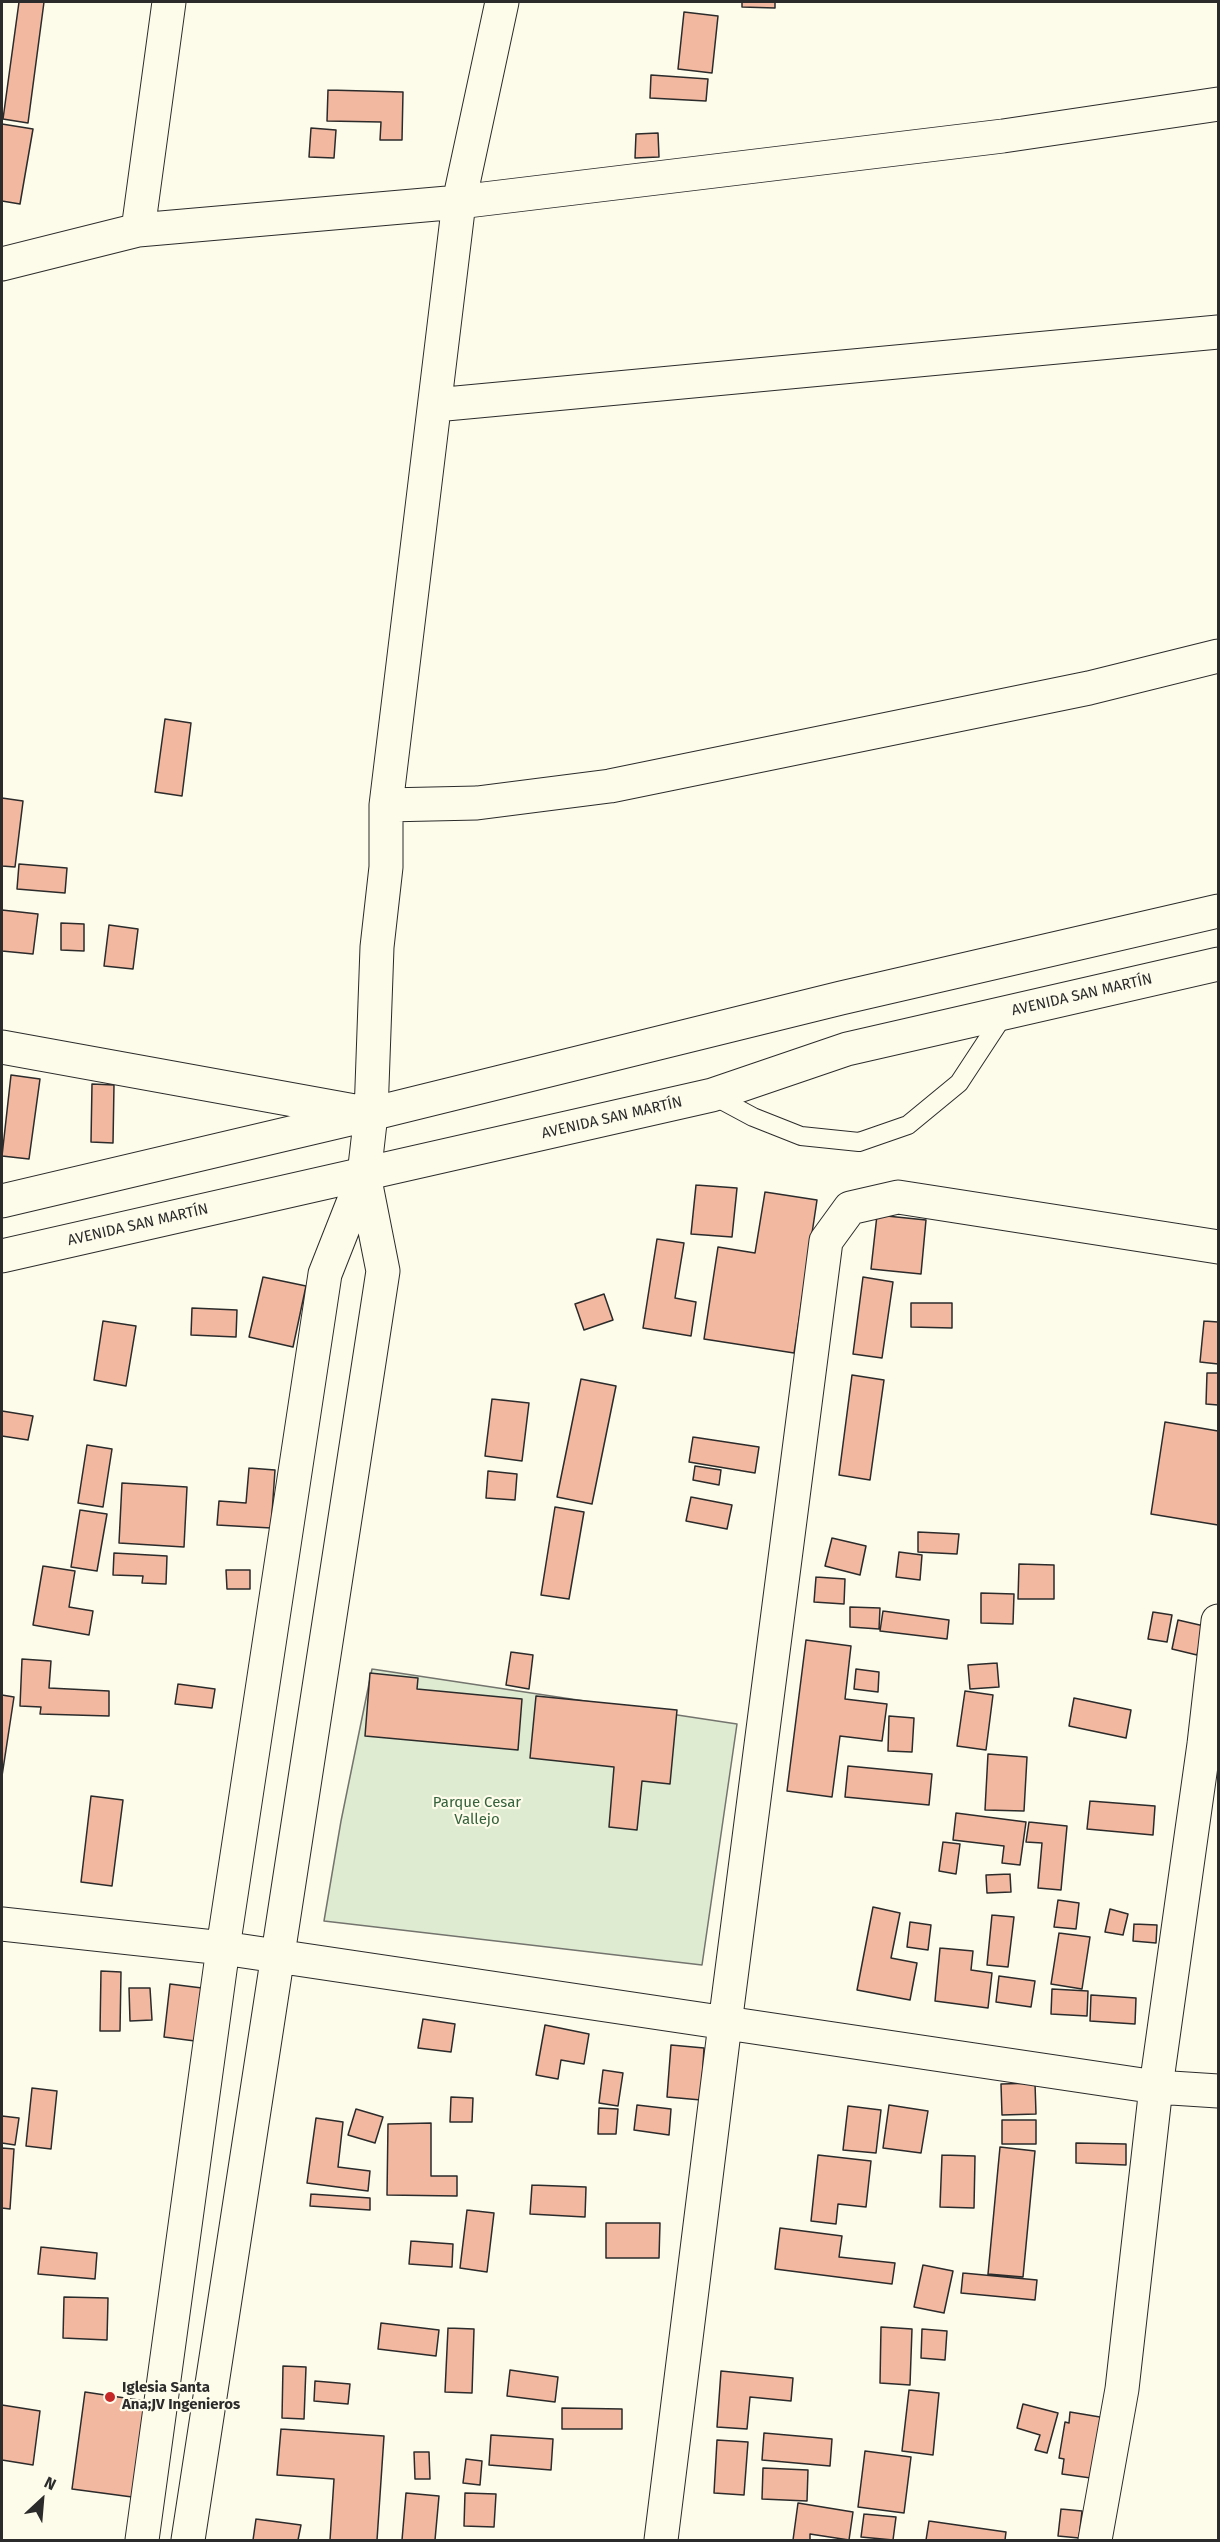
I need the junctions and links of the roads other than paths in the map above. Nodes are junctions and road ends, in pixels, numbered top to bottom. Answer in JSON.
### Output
{"nodes":[{"id":1,"x":169,"y":2,"type":"edge"},
{"id":2,"x":502,"y":2,"type":"edge"},
{"id":3,"x":1218,"y":104,"type":"edge"},
{"id":4,"x":459,"y":202,"type":"junction"},
{"id":5,"x":138,"y":230,"type":"junction"},
{"id":6,"x":2,"y":266,"type":"edge"},
{"id":7,"x":1218,"y":332,"type":"edge"},
{"id":8,"x":435,"y":405,"type":"junction"},
{"id":9,"x":1218,"y":656,"type":"edge"},
{"id":10,"x":386,"y":805,"type":"junction"},
{"id":11,"x":1218,"y":911,"type":"edge"},
{"id":12,"x":1218,"y":964,"type":"edge"},
{"id":13,"x":842,"y":998,"type":"junction"},
{"id":14,"x":1006,"y":1012,"type":"junction"},
{"id":15,"x":2,"y":1047,"type":"edge"},
{"id":16,"x":847,"y":1049,"type":"junction"},
{"id":17,"x":712,"y":1095,"type":"junction"},
{"id":18,"x":371,"y":1114,"type":"junction"},
{"id":19,"x":364,"y":1175,"type":"junction"},
{"id":20,"x":2,"y":1201,"type":"edge"},
{"id":21,"x":1218,"y":1247,"type":"edge"},
{"id":22,"x":2,"y":1256,"type":"edge"},
{"id":23,"x":1218,"y":1621,"type":"edge"},
{"id":24,"x":2,"y":1924,"type":"edge"},
{"id":25,"x":223,"y":1948,"type":"junction"},
{"id":26,"x":278,"y":1956,"type":"junction"},
{"id":27,"x":725,"y":2024,"type":"junction"},
{"id":28,"x":1156,"y":2087,"type":"junction"},
{"id":29,"x":1218,"y":2091,"type":"edge"},
{"id":30,"x":142,"y":2541,"type":"edge"},
{"id":31,"x":188,"y":2541,"type":"edge"},
{"id":32,"x":661,"y":2541,"type":"edge"},
{"id":33,"x":1095,"y":2541,"type":"edge"}],
"edges":[{"from":1,"to":5,"type":"street"},
{"from":2,"to":4,"type":"street"},
{"from":3,"to":4,"type":"street"},
{"from":4,"to":5,"type":"street"},
{"from":4,"to":8,"type":"street"},
{"from":5,"to":6,"type":"street"},
{"from":7,"to":8,"type":"street"},
{"from":8,"to":10,"type":"street"},
{"from":9,"to":10,"type":"street"},
{"from":10,"to":18,"type":"street"},
{"from":11,"to":13,"type":"street"},
{"from":12,"to":14,"type":"street","name":"AVENIDA SAN MARTÍN"},
{"from":13,"to":16,"type":"street"},
{"from":13,"to":18,"type":"street"},
{"from":14,"to":16,"type":"street","name":"AVENIDA SAN MARTÍN"},
{"from":14,"to":17,"type":"lane"},
{"from":15,"to":18,"type":"street"},
{"from":16,"to":17,"type":"street","name":"AVENIDA SAN MARTÍN"},
{"from":17,"to":19,"type":"street","name":"AVENIDA SAN MARTÍN"},
{"from":18,"to":19,"type":"street"},
{"from":18,"to":20,"type":"street"},
{"from":19,"to":22,"type":"street","name":"AVENIDA SAN MARTÍN"},
{"from":19,"to":25,"type":"street"},
{"from":19,"to":26,"type":"street"},
{"from":21,"to":27,"type":"street"},
{"from":23,"to":28,"type":"street"},
{"from":24,"to":25,"type":"street"},
{"from":25,"to":26,"type":"street"},
{"from":25,"to":30,"type":"street"},
{"from":26,"to":27,"type":"street"},
{"from":26,"to":31,"type":"street"},
{"from":27,"to":28,"type":"street"},
{"from":27,"to":32,"type":"street"},
{"from":28,"to":29,"type":"street"},
{"from":28,"to":33,"type":"street"}]}
